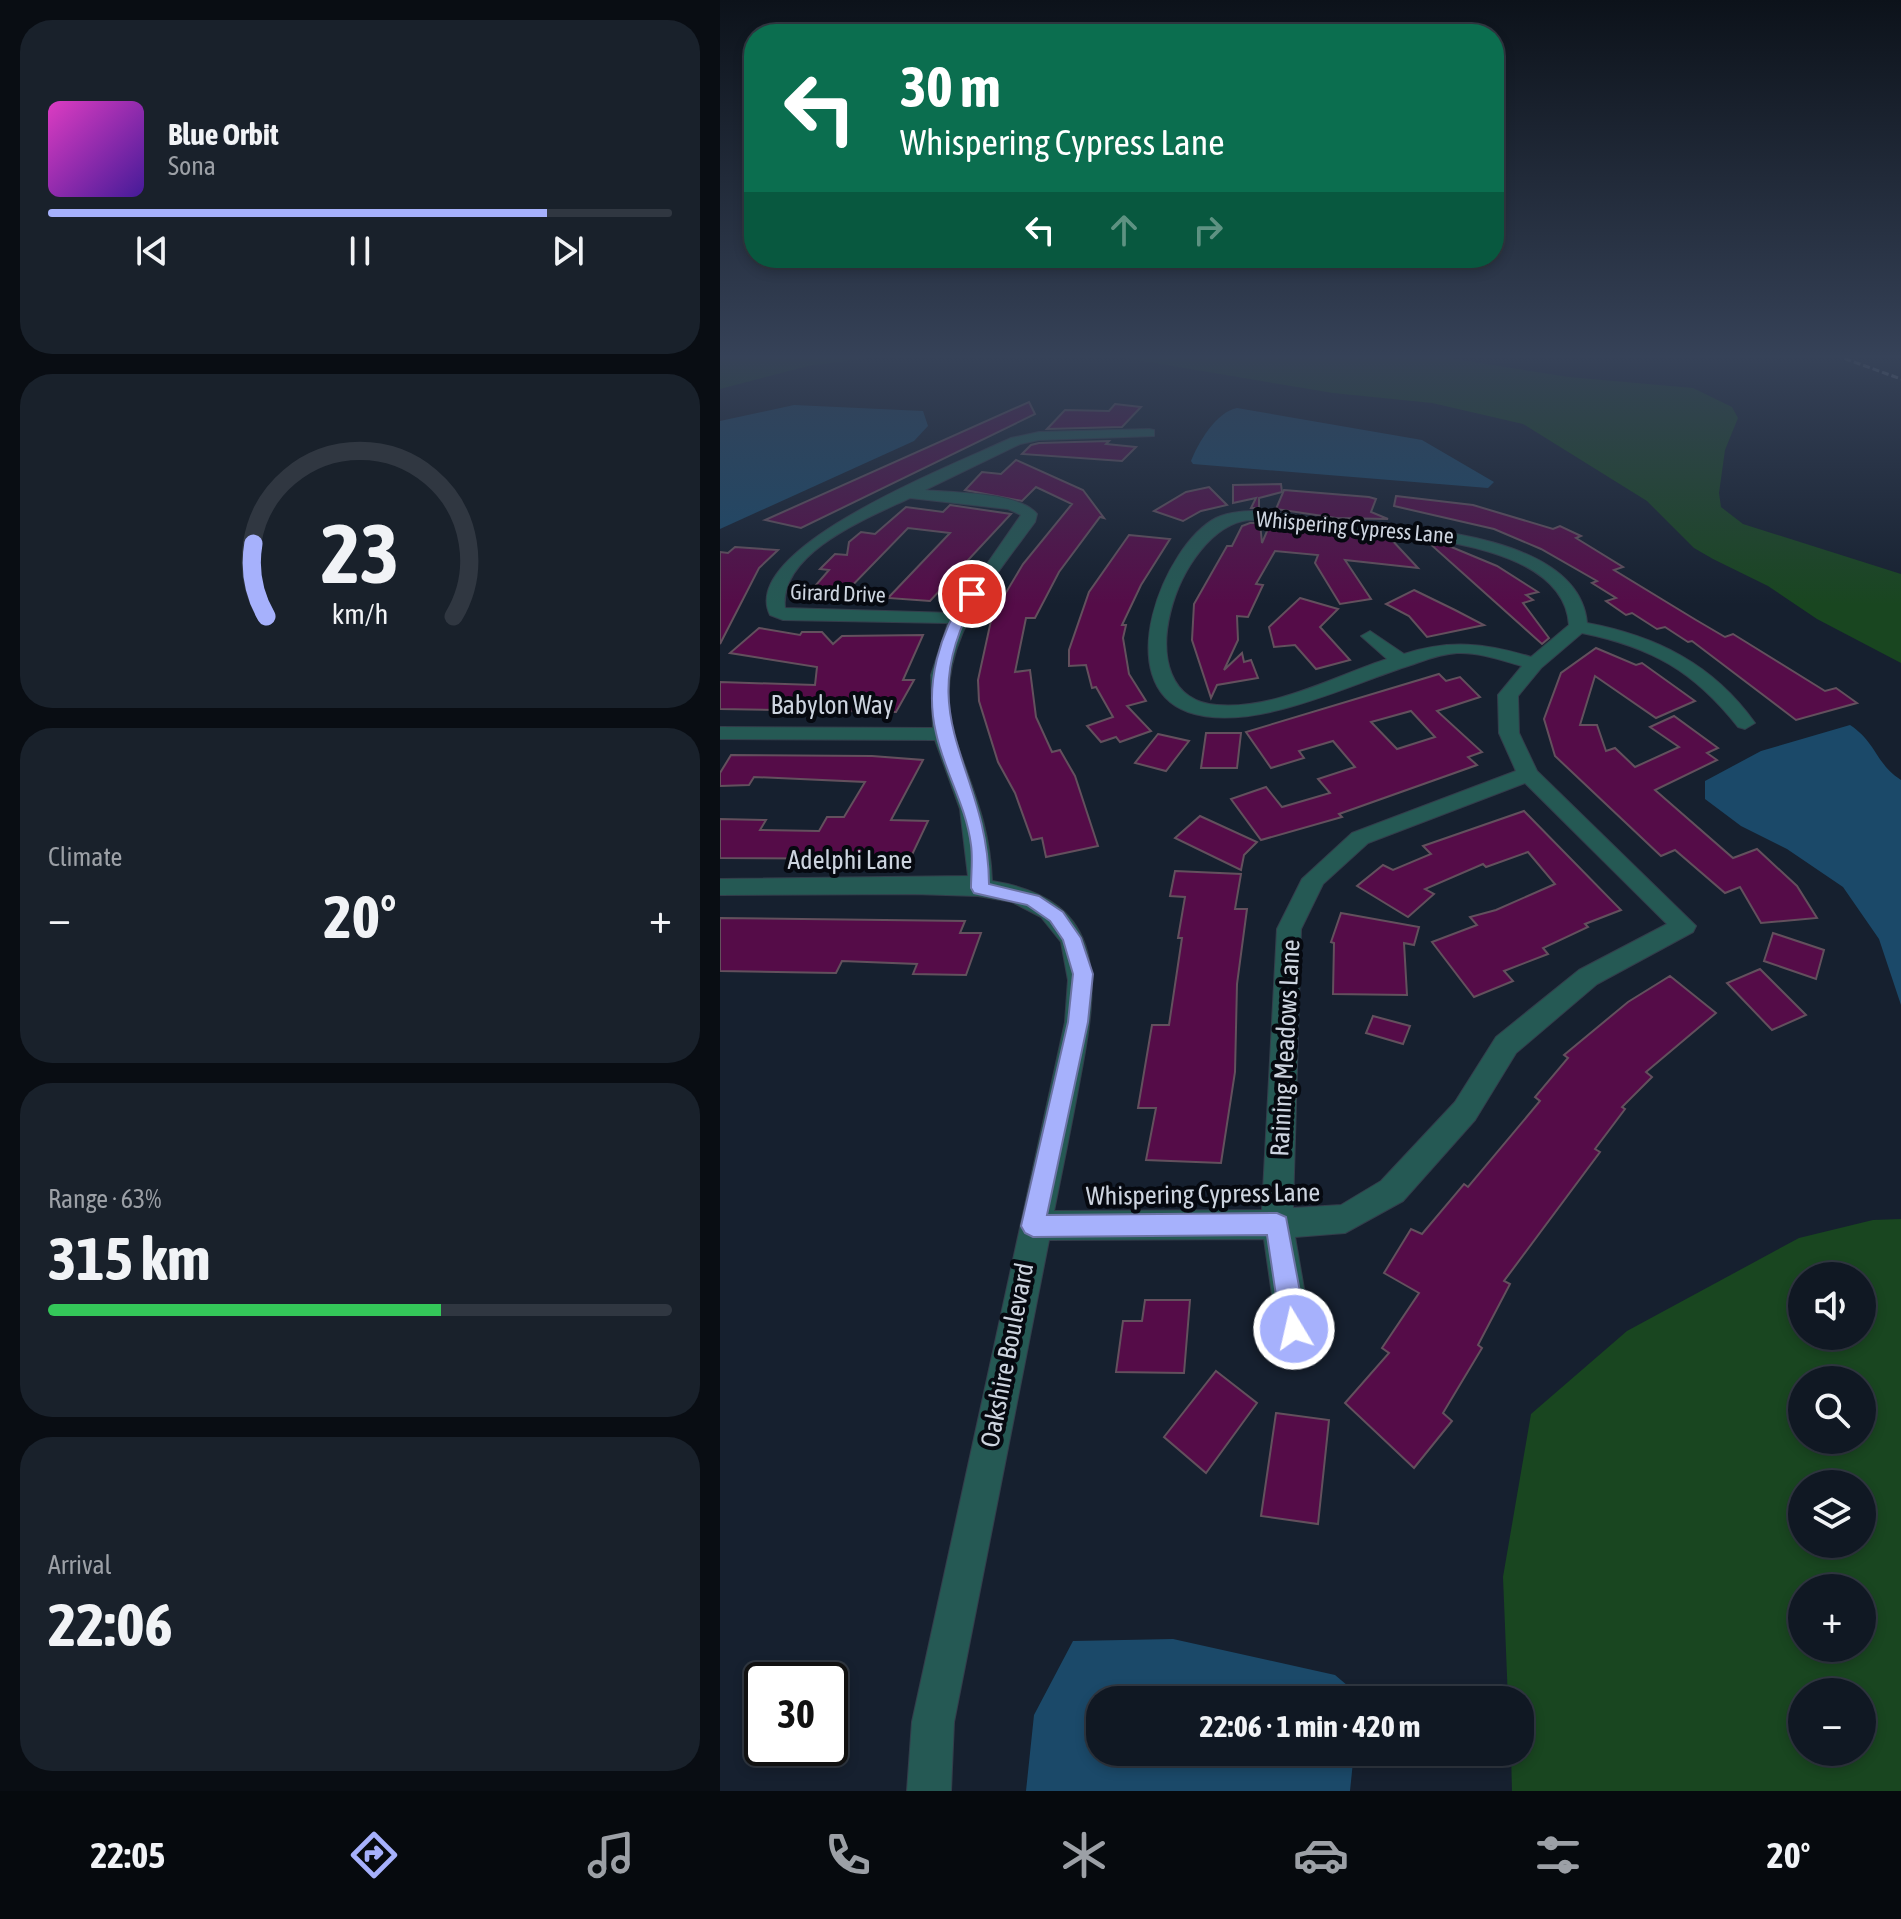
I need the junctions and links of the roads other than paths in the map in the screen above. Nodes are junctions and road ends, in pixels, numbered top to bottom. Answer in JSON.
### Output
{"nodes":[{"id":1,"x":1027,"y":439,"type":"edge"},
{"id":2,"x":908,"y":493,"type":"junction"},
{"id":3,"x":958,"y":618,"type":"junction"},
{"id":4,"x":1578,"y":627,"type":"junction"},
{"id":5,"x":1370,"y":636,"type":"dead end"},
{"id":6,"x":1402,"y":662,"type":"junction"},
{"id":7,"x":1534,"y":664,"type":"junction"},
{"id":8,"x":1745,"y":723,"type":"dead end"},
{"id":9,"x":720,"y":733,"type":"edge"},
{"id":10,"x":944,"y":734,"type":"junction"},
{"id":11,"x":1528,"y":774,"type":"junction"},
{"id":12,"x":720,"y":887,"type":"edge"},
{"id":13,"x":980,"y":888,"type":"junction"},
{"id":14,"x":1277,"y":1224,"type":"junction"},
{"id":15,"x":1033,"y":1226,"type":"junction"},
{"id":16,"x":1294,"y":1329,"type":"dead end"},
{"id":17,"x":929,"y":1791,"type":"edge"}],
"edges":[{"from":1,"to":2,"type":"street","name":"Girard Drive"},
{"from":2,"to":3,"type":"street"},
{"from":2,"to":3,"type":"street","name":"Girard Drive"},
{"from":3,"to":10,"type":"street"},
{"from":4,"to":6,"type":"street","name":"Whispering Cypress Lane"},
{"from":4,"to":7,"type":"street","name":"Whispering Cypress Lane"},
{"from":4,"to":8,"type":"street"},
{"from":5,"to":6,"type":"street"},
{"from":6,"to":7,"type":"street","name":"Whispering Cypress Lane"},
{"from":7,"to":11,"type":"street","name":"Whispering Cypress Lane"},
{"from":9,"to":10,"type":"street","name":"Babylon Way"},
{"from":10,"to":13,"type":"street"},
{"from":11,"to":14,"type":"street","name":"Raining Meadows Lane"},
{"from":11,"to":14,"type":"street","name":"Whispering Cypress Lane"},
{"from":12,"to":13,"type":"street","name":"Adelphi Lane"},
{"from":13,"to":15,"type":"street","name":"Oakshire Boulevard"},
{"from":14,"to":15,"type":"street","name":"Whispering Cypress Lane"},
{"from":14,"to":16,"type":"street","name":"Raining Meadows Lane"},
{"from":15,"to":17,"type":"street","name":"Oakshire Boulevard"}]}
